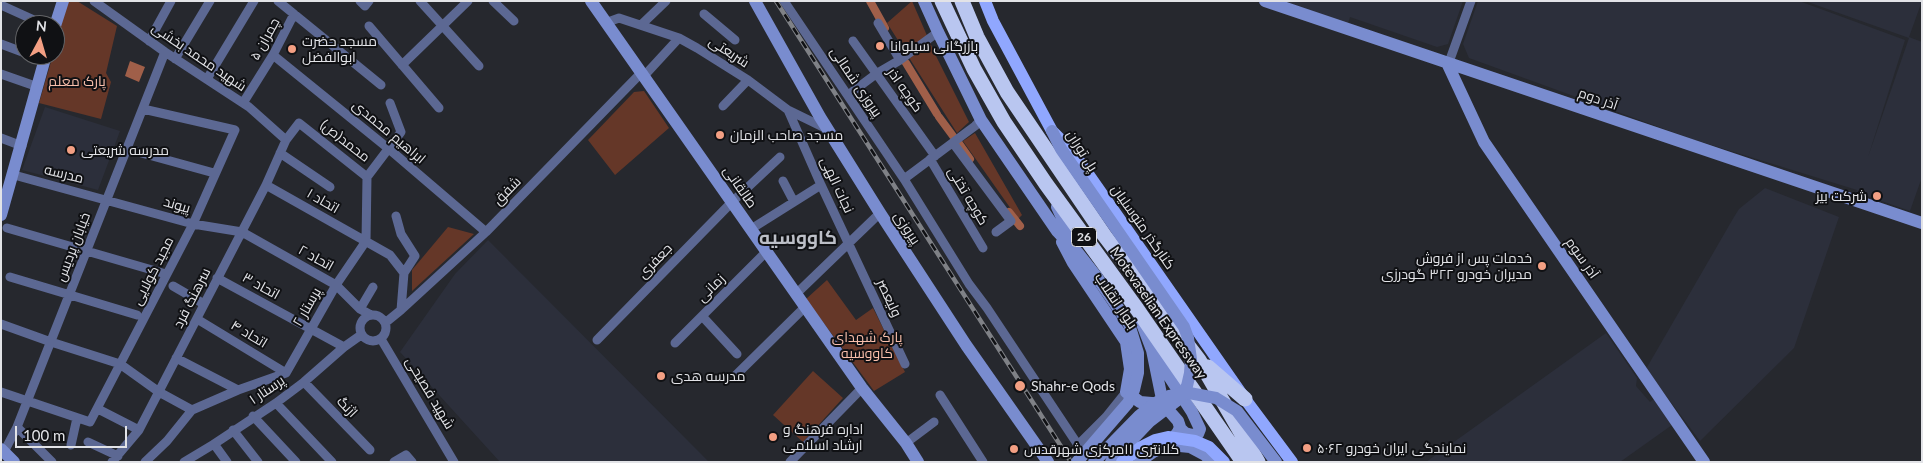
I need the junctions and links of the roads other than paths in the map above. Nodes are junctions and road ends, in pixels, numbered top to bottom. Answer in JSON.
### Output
{"nodes":[{"id":1,"x":63,"y":1,"type":"edge"},
{"id":2,"x":94,"y":1,"type":"edge"},
{"id":3,"x":171,"y":1,"type":"edge"},
{"id":4,"x":210,"y":1,"type":"edge"},
{"id":5,"x":254,"y":1,"type":"edge"},
{"id":6,"x":278,"y":1,"type":"edge"},
{"id":7,"x":360,"y":1,"type":"edge"},
{"id":8,"x":369,"y":1,"type":"edge"},
{"id":9,"x":420,"y":1,"type":"edge"},
{"id":10,"x":468,"y":1,"type":"edge"},
{"id":11,"x":493,"y":1,"type":"edge"},
{"id":12,"x":591,"y":1,"type":"edge"},
{"id":13,"x":666,"y":1,"type":"edge"},
{"id":14,"x":755,"y":1,"type":"edge"},
{"id":15,"x":784,"y":1,"type":"edge"},
{"id":16,"x":924,"y":1,"type":"edge"},
{"id":17,"x":962,"y":1,"type":"edge"},
{"id":18,"x":974,"y":1,"type":"edge"},
{"id":19,"x":984,"y":1,"type":"edge"},
{"id":20,"x":990,"y":1,"type":"edge"},
{"id":21,"x":1265,"y":1,"type":"edge"},
{"id":22,"x":1471,"y":1,"type":"edge"},
{"id":23,"x":942,"y":3,"type":"edge"},
{"id":24,"x":1,"y":5,"type":"edge"},
{"id":25,"x":294,"y":14,"type":"junction"},
{"id":26,"x":704,"y":14,"type":"dead end"},
{"id":27,"x":24,"y":15,"type":"edge"},
{"id":28,"x":59,"y":15,"type":"edge"},
{"id":29,"x":514,"y":21,"type":"dead end"},
{"id":30,"x":993,"y":21,"type":"junction"},
{"id":31,"x":608,"y":22,"type":"junction"},
{"id":32,"x":878,"y":23,"type":"dead end"},
{"id":33,"x":641,"y":25,"type":"junction"},
{"id":34,"x":369,"y":26,"type":"dead end"},
{"id":35,"x":442,"y":26,"type":"junction"},
{"id":36,"x":938,"y":32,"type":"junction"},
{"id":37,"x":679,"y":38,"type":"junction"},
{"id":38,"x":149,"y":40,"type":"junction"},
{"id":39,"x":735,"y":40,"type":"dead end"},
{"id":40,"x":853,"y":41,"type":"dead end"},
{"id":41,"x":1,"y":44,"type":"edge"},
{"id":42,"x":15,"y":49,"type":"edge"},
{"id":43,"x":164,"y":52,"type":"junction"},
{"id":44,"x":272,"y":55,"type":"junction"},
{"id":45,"x":176,"y":59,"type":"junction"},
{"id":46,"x":900,"y":60,"type":"junction"},
{"id":47,"x":44,"y":65,"type":"edge"},
{"id":48,"x":402,"y":65,"type":"junction"},
{"id":49,"x":1448,"y":65,"type":"junction"},
{"id":50,"x":479,"y":66,"type":"dead end"},
{"id":51,"x":1,"y":74,"type":"edge"},
{"id":52,"x":643,"y":74,"type":"junction"},
{"id":53,"x":876,"y":74,"type":"junction"},
{"id":54,"x":206,"y":79,"type":"junction"},
{"id":55,"x":748,"y":80,"type":"junction"},
{"id":56,"x":381,"y":85,"type":"dead end"},
{"id":57,"x":38,"y":87,"type":"junction"},
{"id":58,"x":1007,"y":92,"type":"junction"},
{"id":59,"x":848,"y":95,"type":"junction"},
{"id":60,"x":243,"y":103,"type":"junction"},
{"id":61,"x":390,"y":103,"type":"dead end"},
{"id":62,"x":723,"y":106,"type":"dead end"},
{"id":63,"x":439,"y":108,"type":"dead end"},
{"id":64,"x":143,"y":109,"type":"junction"},
{"id":65,"x":788,"y":110,"type":"junction"},
{"id":66,"x":982,"y":120,"type":"junction"},
{"id":67,"x":828,"y":130,"type":"junction"},
{"id":68,"x":1052,"y":131,"type":"junction"},
{"id":69,"x":1,"y":138,"type":"edge"},
{"id":70,"x":286,"y":140,"type":"junction"},
{"id":71,"x":953,"y":142,"type":"junction"},
{"id":72,"x":22,"y":146,"type":"junction"},
{"id":73,"x":127,"y":149,"type":"junction"},
{"id":74,"x":389,"y":149,"type":"junction"},
{"id":75,"x":280,"y":153,"type":"junction"},
{"id":76,"x":780,"y":157,"type":"dead end"},
{"id":77,"x":932,"y":158,"type":"junction"},
{"id":78,"x":214,"y":173,"type":"junction"},
{"id":79,"x":14,"y":175,"type":"junction"},
{"id":80,"x":367,"y":176,"type":"junction"},
{"id":81,"x":904,"y":178,"type":"junction"},
{"id":82,"x":783,"y":181,"type":"dead end"},
{"id":83,"x":1046,"y":184,"type":"junction"},
{"id":84,"x":266,"y":185,"type":"junction"},
{"id":85,"x":821,"y":185,"type":"junction"},
{"id":86,"x":330,"y":187,"type":"dead end"},
{"id":87,"x":4,"y":195,"type":"edge"},
{"id":88,"x":106,"y":199,"type":"junction"},
{"id":89,"x":732,"y":202,"type":"junction"},
{"id":90,"x":794,"y":202,"type":"junction"},
{"id":91,"x":880,"y":213,"type":"junction"},
{"id":92,"x":1,"y":216,"type":"edge"},
{"id":93,"x":396,"y":216,"type":"dead end"},
{"id":94,"x":1922,"y":223,"type":"edge"},
{"id":95,"x":192,"y":224,"type":"junction"},
{"id":96,"x":7,"y":228,"type":"dead end"},
{"id":97,"x":751,"y":229,"type":"junction"},
{"id":98,"x":1057,"y":231,"type":"junction"},
{"id":99,"x":242,"y":232,"type":"junction"},
{"id":100,"x":486,"y":232,"type":"junction"},
{"id":101,"x":996,"y":232,"type":"dead end"},
{"id":102,"x":366,"y":241,"type":"junction"},
{"id":103,"x":849,"y":244,"type":"junction"},
{"id":104,"x":983,"y":248,"type":"dead end"},
{"id":105,"x":86,"y":251,"type":"junction"},
{"id":106,"x":766,"y":252,"type":"junction"},
{"id":107,"x":1078,"y":253,"type":"junction"},
{"id":108,"x":404,"y":272,"type":"junction"},
{"id":109,"x":166,"y":274,"type":"junction"},
{"id":110,"x":10,"y":277,"type":"dead end"},
{"id":111,"x":217,"y":278,"type":"junction"},
{"id":112,"x":336,"y":285,"type":"junction"},
{"id":113,"x":173,"y":286,"type":"dead end"},
{"id":114,"x":373,"y":287,"type":"dead end"},
{"id":115,"x":69,"y":294,"type":"junction"},
{"id":116,"x":796,"y":294,"type":"junction"},
{"id":117,"x":204,"y":304,"type":"junction"},
{"id":118,"x":805,"y":307,"type":"junction"},
{"id":119,"x":360,"y":309,"type":"junction"},
{"id":120,"x":1137,"y":309,"type":"junction"},
{"id":121,"x":401,"y":310,"type":"junction"},
{"id":122,"x":137,"y":315,"type":"dead end"},
{"id":123,"x":370,"y":315,"type":"junction"},
{"id":124,"x":702,"y":316,"type":"junction"},
{"id":125,"x":197,"y":319,"type":"junction"},
{"id":126,"x":385,"y":323,"type":"junction"},
{"id":127,"x":1,"y":324,"type":"edge"},
{"id":128,"x":310,"y":329,"type":"junction"},
{"id":129,"x":361,"y":335,"type":"junction"},
{"id":130,"x":381,"y":339,"type":"junction"},
{"id":131,"x":597,"y":340,"type":"dead end"},
{"id":132,"x":51,"y":342,"type":"junction"},
{"id":133,"x":675,"y":343,"type":"dead end"},
{"id":134,"x":344,"y":347,"type":"junction"},
{"id":135,"x":1152,"y":350,"type":"junction"},
{"id":136,"x":737,"y":354,"type":"dead end"},
{"id":137,"x":176,"y":358,"type":"junction"},
{"id":138,"x":1199,"y":360,"type":"junction"},
{"id":139,"x":120,"y":364,"type":"junction"},
{"id":140,"x":905,"y":364,"type":"dead end"},
{"id":141,"x":286,"y":373,"type":"junction"},
{"id":142,"x":736,"y":375,"type":"dead end"},
{"id":143,"x":304,"y":382,"type":"junction"},
{"id":144,"x":862,"y":388,"type":"junction"},
{"id":145,"x":238,"y":390,"type":"junction"},
{"id":146,"x":1,"y":392,"type":"edge"},
{"id":147,"x":159,"y":392,"type":"junction"},
{"id":148,"x":1126,"y":392,"type":"junction"},
{"id":149,"x":940,"y":395,"type":"dead end"},
{"id":150,"x":1246,"y":399,"type":"junction"},
{"id":151,"x":28,"y":401,"type":"junction"},
{"id":152,"x":276,"y":403,"type":"junction"},
{"id":153,"x":1163,"y":404,"type":"junction"},
{"id":154,"x":98,"y":409,"type":"junction"},
{"id":155,"x":192,"y":410,"type":"junction"},
{"id":156,"x":254,"y":416,"type":"junction"},
{"id":157,"x":77,"y":418,"type":"junction"},
{"id":158,"x":934,"y":422,"type":"dead end"},
{"id":159,"x":18,"y":427,"type":"junction"},
{"id":160,"x":1180,"y":427,"type":"junction"},
{"id":161,"x":139,"y":430,"type":"junction"},
{"id":162,"x":233,"y":430,"type":"junction"},
{"id":163,"x":88,"y":442,"type":"dead end"},
{"id":164,"x":906,"y":443,"type":"junction"},
{"id":165,"x":214,"y":444,"type":"junction"},
{"id":166,"x":71,"y":445,"type":"dead end"},
{"id":167,"x":1078,"y":445,"type":"junction"},
{"id":168,"x":1168,"y":445,"type":"junction"},
{"id":169,"x":2,"y":450,"type":"edge"},
{"id":170,"x":370,"y":450,"type":"dead end"},
{"id":171,"x":115,"y":459,"type":"edge"},
{"id":172,"x":14,"y":462,"type":"edge"},
{"id":173,"x":52,"y":462,"type":"edge"},
{"id":174,"x":145,"y":462,"type":"edge"},
{"id":175,"x":184,"y":462,"type":"edge"},
{"id":176,"x":228,"y":462,"type":"edge"},
{"id":177,"x":258,"y":462,"type":"edge"},
{"id":178,"x":296,"y":462,"type":"edge"},
{"id":179,"x":332,"y":462,"type":"edge"},
{"id":180,"x":394,"y":462,"type":"edge"},
{"id":181,"x":412,"y":462,"type":"edge"},
{"id":182,"x":454,"y":462,"type":"edge"},
{"id":183,"x":790,"y":462,"type":"edge"},
{"id":184,"x":918,"y":462,"type":"edge"},
{"id":185,"x":983,"y":462,"type":"edge"},
{"id":186,"x":1048,"y":462,"type":"edge"},
{"id":187,"x":1078,"y":462,"type":"edge"},
{"id":188,"x":1094,"y":462,"type":"edge"},
{"id":189,"x":1111,"y":462,"type":"edge"},
{"id":190,"x":1122,"y":462,"type":"edge"},
{"id":191,"x":1139,"y":462,"type":"edge"},
{"id":192,"x":1146,"y":462,"type":"edge"},
{"id":193,"x":1212,"y":462,"type":"edge"},
{"id":194,"x":1224,"y":462,"type":"edge"},
{"id":195,"x":1243,"y":462,"type":"edge"},
{"id":196,"x":1258,"y":462,"type":"edge"},
{"id":197,"x":1276,"y":462,"type":"edge"},
{"id":198,"x":1292,"y":462,"type":"edge"},
{"id":199,"x":1704,"y":462,"type":"edge"}],
"edges":[{"from":1,"to":28,"type":"street"},
{"from":2,"to":38,"type":"street","name":"شهید محمد بخشی"},
{"from":3,"to":38,"type":"street"},
{"from":4,"to":45,"type":"street"},
{"from":5,"to":54,"type":"street"},
{"from":6,"to":25,"type":"street"},
{"from":7,"to":8,"type":"street"},
{"from":9,"to":35,"type":"street"},
{"from":10,"to":35,"type":"street"},
{"from":11,"to":29,"type":"street"},
{"from":12,"to":31,"type":"street","name":"طالقانی"},
{"from":13,"to":33,"type":"street"},
{"from":14,"to":67,"type":"street","name":"پیروزی"},
{"from":15,"to":59,"type":"street","name":"پیروزی شمالی"},
{"from":16,"to":36,"type":"street"},
{"from":17,"to":58,"type":"highway","name":"Motevaselian Expressway","number":"26"},
{"from":18,"to":58,"type":"highway"},
{"from":19,"to":30,"type":"main road","name":"کنارگذر متوسلیان"},
{"from":20,"to":30,"type":"street"},
{"from":21,"to":49,"type":"street","name":"آذر دوم"},
{"from":22,"to":49,"type":"street"},
{"from":23,"to":83,"type":"highway","name":"Motevaselian Expressway","number":"26"},
{"from":24,"to":27,"type":"street"},
{"from":25,"to":44,"type":"street","name":"چمران ۵"},
{"from":25,"to":56,"type":"street"},
{"from":26,"to":39,"type":"street"},
{"from":30,"to":68,"type":"main road","name":"کنارگذر متوسلیان"},
{"from":31,"to":33,"type":"street","name":"شریعتی"},
{"from":31,"to":52,"type":"street","name":"طالقانی"},
{"from":32,"to":46,"type":"street"},
{"from":33,"to":37,"type":"street","name":"شریعتی"},
{"from":34,"to":48,"type":"street"},
{"from":35,"to":48,"type":"street"},
{"from":35,"to":50,"type":"street"},
{"from":36,"to":46,"type":"street"},
{"from":36,"to":66,"type":"street"},
{"from":37,"to":52,"type":"street","name":"شفق"},
{"from":37,"to":55,"type":"street","name":"شریعتی"},
{"from":38,"to":43,"type":"street","name":"شهید محمد بخشی"},
{"from":40,"to":53,"type":"street","name":"کوچه اذر"},
{"from":41,"to":42,"type":"street"},
{"from":43,"to":45,"type":"street","name":"شهید محمد بخشی"},
{"from":43,"to":64,"type":"street","name":"خیابان پردیس"},
{"from":44,"to":60,"type":"street","name":"چمران ۵"},
{"from":44,"to":74,"type":"street","name":"ابراهیم محمدی"},
{"from":45,"to":54,"type":"street","name":"شهید محمد بخشی"},
{"from":46,"to":53,"type":"street"},
{"from":47,"to":57,"type":"street"},
{"from":48,"to":63,"type":"street"},
{"from":49,"to":94,"type":"street","name":"آذر دوم"},
{"from":49,"to":199,"type":"street","name":"آذر سوم"},
{"from":51,"to":57,"type":"street"},
{"from":52,"to":89,"type":"street","name":"طالقانی"},
{"from":52,"to":100,"type":"street","name":"شفق"},
{"from":53,"to":59,"type":"street"},
{"from":53,"to":77,"type":"street","name":"کوچه اذر"},
{"from":54,"to":60,"type":"street","name":"شهید محمد بخشی"},
{"from":55,"to":62,"type":"street"},
{"from":55,"to":65,"type":"street","name":"شریعتی"},
{"from":57,"to":72,"type":"street"},
{"from":58,"to":138,"type":"highway","name":"Motevaselian Expressway","number":"26"},
{"from":59,"to":81,"type":"street","name":"پیروزی شمالی"},
{"from":60,"to":70,"type":"street","name":"شهید محمد بخشی"},
{"from":61,"to":74,"type":"street"},
{"from":64,"to":73,"type":"street","name":"خیابان پردیس"},
{"from":64,"to":78,"type":"street","name":"مجید کولایی"},
{"from":65,"to":67,"type":"street","name":"شریعتی"},
{"from":65,"to":85,"type":"street","name":"نجات الهی"},
{"from":66,"to":71,"type":"street"},
{"from":66,"to":98,"type":"street"},
{"from":67,"to":91,"type":"street","name":"پیروزی"},
{"from":68,"to":150,"type":"main road","name":"کنارگذر متوسلیان"},
{"from":68,"to":189,"type":"street","name":"پل توران","bridge":true},
{"from":69,"to":72,"type":"street"},
{"from":70,"to":75,"type":"street","name":"سرهنگ فرد"},
{"from":70,"to":80,"type":"street","name":"محمد(ص)"},
{"from":71,"to":77,"type":"street"},
{"from":71,"to":101,"type":"street"},
{"from":72,"to":79,"type":"street"},
{"from":73,"to":78,"type":"street"},
{"from":73,"to":88,"type":"street","name":"خیابان پردیس"},
{"from":74,"to":80,"type":"street"},
{"from":74,"to":100,"type":"street","name":"ابراهیم محمدی"},
{"from":75,"to":84,"type":"street","name":"سرهنگ فرد"},
{"from":75,"to":86,"type":"street"},
{"from":76,"to":89,"type":"street","name":"جعفری"},
{"from":77,"to":81,"type":"street"},
{"from":77,"to":104,"type":"street","name":"کوچه تختی"},
{"from":78,"to":95,"type":"street","name":"مجید کولایی"},
{"from":79,"to":87,"type":"street"},
{"from":79,"to":88,"type":"street","name":"مدرسه"},
{"from":80,"to":102,"type":"street"},
{"from":81,"to":167,"type":"street","name":"پیروزی شمالی"},
{"from":82,"to":90,"type":"street"},
{"from":83,"to":107,"type":"street"},
{"from":83,"to":120,"type":"highway","name":"Motevaselian Expressway","number":"26"},
{"from":84,"to":99,"type":"street","name":"سرهنگ فرد"},
{"from":84,"to":102,"type":"street","name":"اتحاد ۱"},
{"from":85,"to":90,"type":"street"},
{"from":85,"to":103,"type":"street","name":"نجات الهی"},
{"from":87,"to":92,"type":"street"},
{"from":88,"to":95,"type":"street","name":"پیوند"},
{"from":88,"to":105,"type":"street","name":"خیابان پردیس"},
{"from":89,"to":97,"type":"street","name":"طالقانی"},
{"from":89,"to":131,"type":"street","name":"جعفری"},
{"from":90,"to":97,"type":"street"},
{"from":91,"to":103,"type":"street"},
{"from":91,"to":186,"type":"street","name":"پیروزی"},
{"from":93,"to":108,"type":"street"},
{"from":95,"to":99,"type":"street","name":"پیوند"},
{"from":95,"to":109,"type":"street","name":"مجید کولایی"},
{"from":96,"to":105,"type":"street"},
{"from":97,"to":106,"type":"street","name":"طالقانی"},
{"from":98,"to":107,"type":"street"},
{"from":98,"to":148,"type":"street","name":"بلوار انقلاب"},
{"from":99,"to":111,"type":"street","name":"سرهنگ فرد"},
{"from":99,"to":112,"type":"street","name":"اتحاد ۲"},
{"from":100,"to":121,"type":"street","name":"شفق"},
{"from":102,"to":108,"type":"street","name":"اتحاد ۱"},
{"from":102,"to":112,"type":"street","name":"پرستار ۲"},
{"from":103,"to":116,"type":"street"},
{"from":103,"to":140,"type":"street","name":"ولیعصر"},
{"from":105,"to":109,"type":"street"},
{"from":105,"to":115,"type":"street","name":"خیابان پردیس"},
{"from":106,"to":116,"type":"street","name":"طالقانی"},
{"from":106,"to":124,"type":"street","name":"زمانی"},
{"from":107,"to":187,"type":"street","bridge":true},
{"from":108,"to":121,"type":"street"},
{"from":109,"to":139,"type":"street","name":"مجید کولایی"},
{"from":110,"to":115,"type":"street"},
{"from":111,"to":117,"type":"street","name":"سرهنگ فرد"},
{"from":111,"to":128,"type":"street","name":"اتحاد ۳"},
{"from":112,"to":119,"type":"street","name":"اتحاد ۲"},
{"from":112,"to":128,"type":"street","name":"پرستار ۲"},
{"from":113,"to":117,"type":"street"},
{"from":114,"to":119,"type":"street"},
{"from":115,"to":122,"type":"street"},
{"from":115,"to":132,"type":"street","name":"خیابان پردیس"},
{"from":116,"to":118,"type":"street","name":"طالقانی"},
{"from":117,"to":125,"type":"street","name":"سرهنگ فرد"},
{"from":118,"to":142,"type":"street"},
{"from":118,"to":144,"type":"street","name":"طالقانی"},
{"from":119,"to":123,"type":"street","name":"اتحاد ۲"},
{"from":120,"to":135,"type":"street"},
{"from":120,"to":195,"type":"highway","name":"Motevaselian Expressway","number":"26"},
{"from":121,"to":126,"type":"street","name":"شفق"},
{"from":123,"to":126,"type":"street"},
{"from":123,"to":129,"type":"street"},
{"from":124,"to":133,"type":"street","name":"زمانی"},
{"from":124,"to":136,"type":"street"},
{"from":125,"to":137,"type":"street","name":"سرهنگ فرد"},
{"from":125,"to":141,"type":"street","name":"اتحاد ۴"},
{"from":126,"to":130,"type":"street"},
{"from":127,"to":132,"type":"street"},
{"from":128,"to":134,"type":"street","name":"اتحاد ۳"},
{"from":128,"to":141,"type":"street","name":"پرستار ۲"},
{"from":129,"to":130,"type":"street"},
{"from":129,"to":134,"type":"street","name":"پرستار ۱"},
{"from":130,"to":182,"type":"street","name":"شهید فصیحی"},
{"from":132,"to":139,"type":"street"},
{"from":132,"to":151,"type":"street","name":"خیابان پردیس"},
{"from":134,"to":143,"type":"street","name":"پرستار ۱"},
{"from":135,"to":153,"type":"street"},
{"from":135,"to":160,"type":"street"},
{"from":137,"to":145,"type":"street"},
{"from":137,"to":147,"type":"street","name":"سرهنگ فرد"},
{"from":138,"to":150,"type":"highway"},
{"from":138,"to":196,"type":"highway","name":"Motevaselian Expressway","number":"26"},
{"from":139,"to":147,"type":"street"},
{"from":139,"to":154,"type":"street","name":"مجید کولایی"},
{"from":141,"to":145,"type":"street"},
{"from":143,"to":152,"type":"street","name":"پرستار ۱"},
{"from":143,"to":170,"type":"street","name":"اژنگ"},
{"from":144,"to":164,"type":"street","name":"طالقانی"},
{"from":144,"to":183,"type":"street"},
{"from":145,"to":155,"type":"street"},
{"from":146,"to":151,"type":"street"},
{"from":147,"to":155,"type":"street"},
{"from":147,"to":161,"type":"street","name":"سرهنگ فرد"},
{"from":148,"to":153,"type":"street"},
{"from":148,"to":167,"type":"street"},
{"from":149,"to":185,"type":"street"},
{"from":150,"to":198,"type":"main road","name":"کنارگذر متوسلیان"},
{"from":151,"to":157,"type":"street"},
{"from":151,"to":159,"type":"street","name":"خیابان پردیس"},
{"from":152,"to":156,"type":"street","name":"پرستار ۱"},
{"from":152,"to":179,"type":"street"},
{"from":153,"to":160,"type":"street"},
{"from":153,"to":167,"type":"street","name":"پیروزی شمالی"},
{"from":154,"to":157,"type":"street","name":"مجید کولایی"},
{"from":154,"to":161,"type":"street"},
{"from":155,"to":174,"type":"street"},
{"from":156,"to":162,"type":"street","name":"پرستار ۱"},
{"from":156,"to":178,"type":"street"},
{"from":157,"to":166,"type":"street"},
{"from":158,"to":164,"type":"street"},
{"from":159,"to":169,"type":"street","name":"خیابان پردیس"},
{"from":159,"to":173,"type":"street"},
{"from":160,"to":168,"type":"street"},
{"from":161,"to":171,"type":"street","name":"سرهنگ فرد"},
{"from":162,"to":165,"type":"street","name":"پرستار ۱"},
{"from":162,"to":177,"type":"street"},
{"from":163,"to":171,"type":"street"},
{"from":164,"to":184,"type":"street","name":"طالقانی"},
{"from":165,"to":175,"type":"street","name":"پرستار ۱"},
{"from":165,"to":176,"type":"street"},
{"from":168,"to":191,"type":"street"},
{"from":168,"to":192,"type":"street"},
{"from":168,"to":193,"type":"street"},
{"from":169,"to":172,"type":"street"},
{"from":180,"to":181,"type":"street"},
{"from":188,"to":197,"type":"street","bridge":true},
{"from":190,"to":194,"type":"main road","bridge":true}]}
